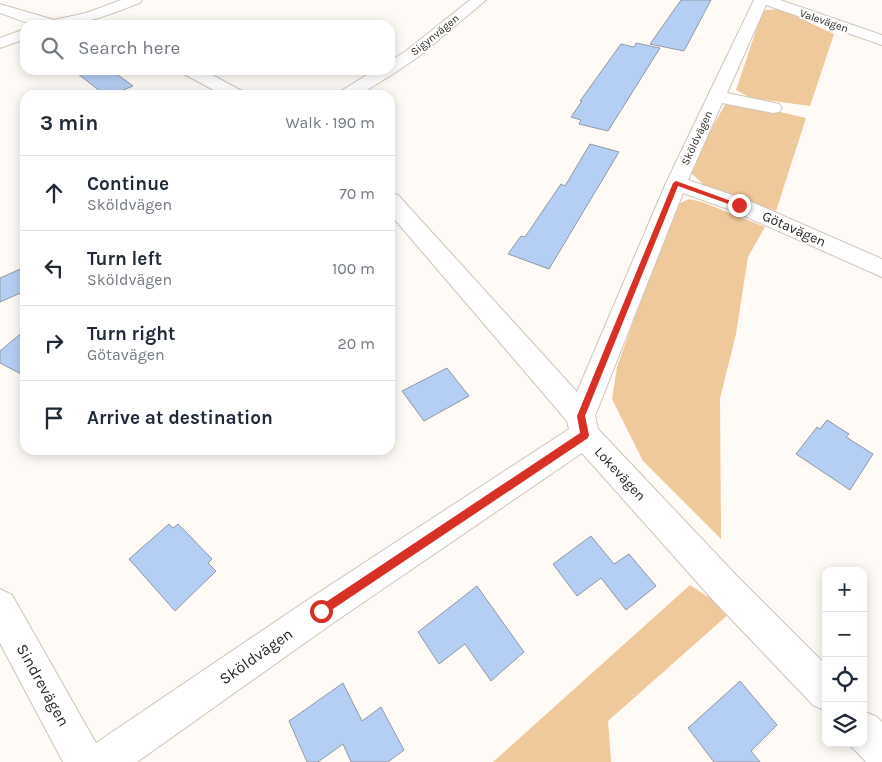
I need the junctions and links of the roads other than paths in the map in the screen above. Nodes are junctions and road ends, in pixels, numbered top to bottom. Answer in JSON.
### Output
{"nodes":[{"id":1,"x":135,"y":0,"type":"edge"},
{"id":2,"x":479,"y":0,"type":"edge"},
{"id":3,"x":761,"y":0,"type":"edge"},
{"id":4,"x":766,"y":0,"type":"edge"},
{"id":5,"x":0,"y":8,"type":"edge"},
{"id":6,"x":91,"y":16,"type":"junction"},
{"id":7,"x":37,"y":20,"type":"edge"},
{"id":8,"x":74,"y":20,"type":"edge"},
{"id":9,"x":99,"y":20,"type":"edge"},
{"id":10,"x":20,"y":36,"type":"edge"},
{"id":11,"x":882,"y":40,"type":"edge"},
{"id":12,"x":0,"y":43,"type":"edge"},
{"id":13,"x":395,"y":65,"type":"edge"},
{"id":14,"x":199,"y":75,"type":"edge"},
{"id":15,"x":379,"y":75,"type":"edge"},
{"id":16,"x":227,"y":90,"type":"edge"},
{"id":17,"x":355,"y":90,"type":"edge"},
{"id":18,"x":716,"y":96,"type":"junction"},
{"id":19,"x":773,"y":108,"type":"dead end"},
{"id":20,"x":676,"y":183,"type":"junction"},
{"id":21,"x":395,"y":206,"type":"edge"},
{"id":22,"x":882,"y":269,"type":"edge"},
{"id":23,"x":583,"y":426,"type":"junction"},
{"id":24,"x":0,"y":607,"type":"edge"},
{"id":25,"x":822,"y":688,"type":"edge"},
{"id":26,"x":867,"y":735,"type":"edge"},
{"id":27,"x":882,"y":750,"type":"edge"},
{"id":28,"x":86,"y":762,"type":"edge"},
{"id":29,"x":103,"y":762,"type":"edge"}],
"edges":[{"from":1,"to":6,"type":"street"},
{"from":2,"to":13,"type":"street","name":"Sigynvägen"},
{"from":3,"to":18,"type":"street","name":"Sköldvägen"},
{"from":4,"to":11,"type":"street","name":"Valevägen"},
{"from":5,"to":7,"type":"street"},
{"from":6,"to":8,"type":"street"},
{"from":6,"to":9,"type":"street"},
{"from":10,"to":12,"type":"street"},
{"from":14,"to":16,"type":"street"},
{"from":15,"to":17,"type":"street"},
{"from":18,"to":19,"type":"street"},
{"from":18,"to":20,"type":"street","name":"Sköldvägen"},
{"from":20,"to":22,"type":"street","name":"Götavägen"},
{"from":20,"to":23,"type":"street","name":"Sköldvägen"},
{"from":21,"to":23,"type":"street","name":"Lokevägen"},
{"from":23,"to":25,"type":"street","name":"Lokevägen"},
{"from":23,"to":29,"type":"street","name":"Sköldvägen"},
{"from":24,"to":28,"type":"street","name":"Sindrevägen"},
{"from":26,"to":27,"type":"street"}]}
